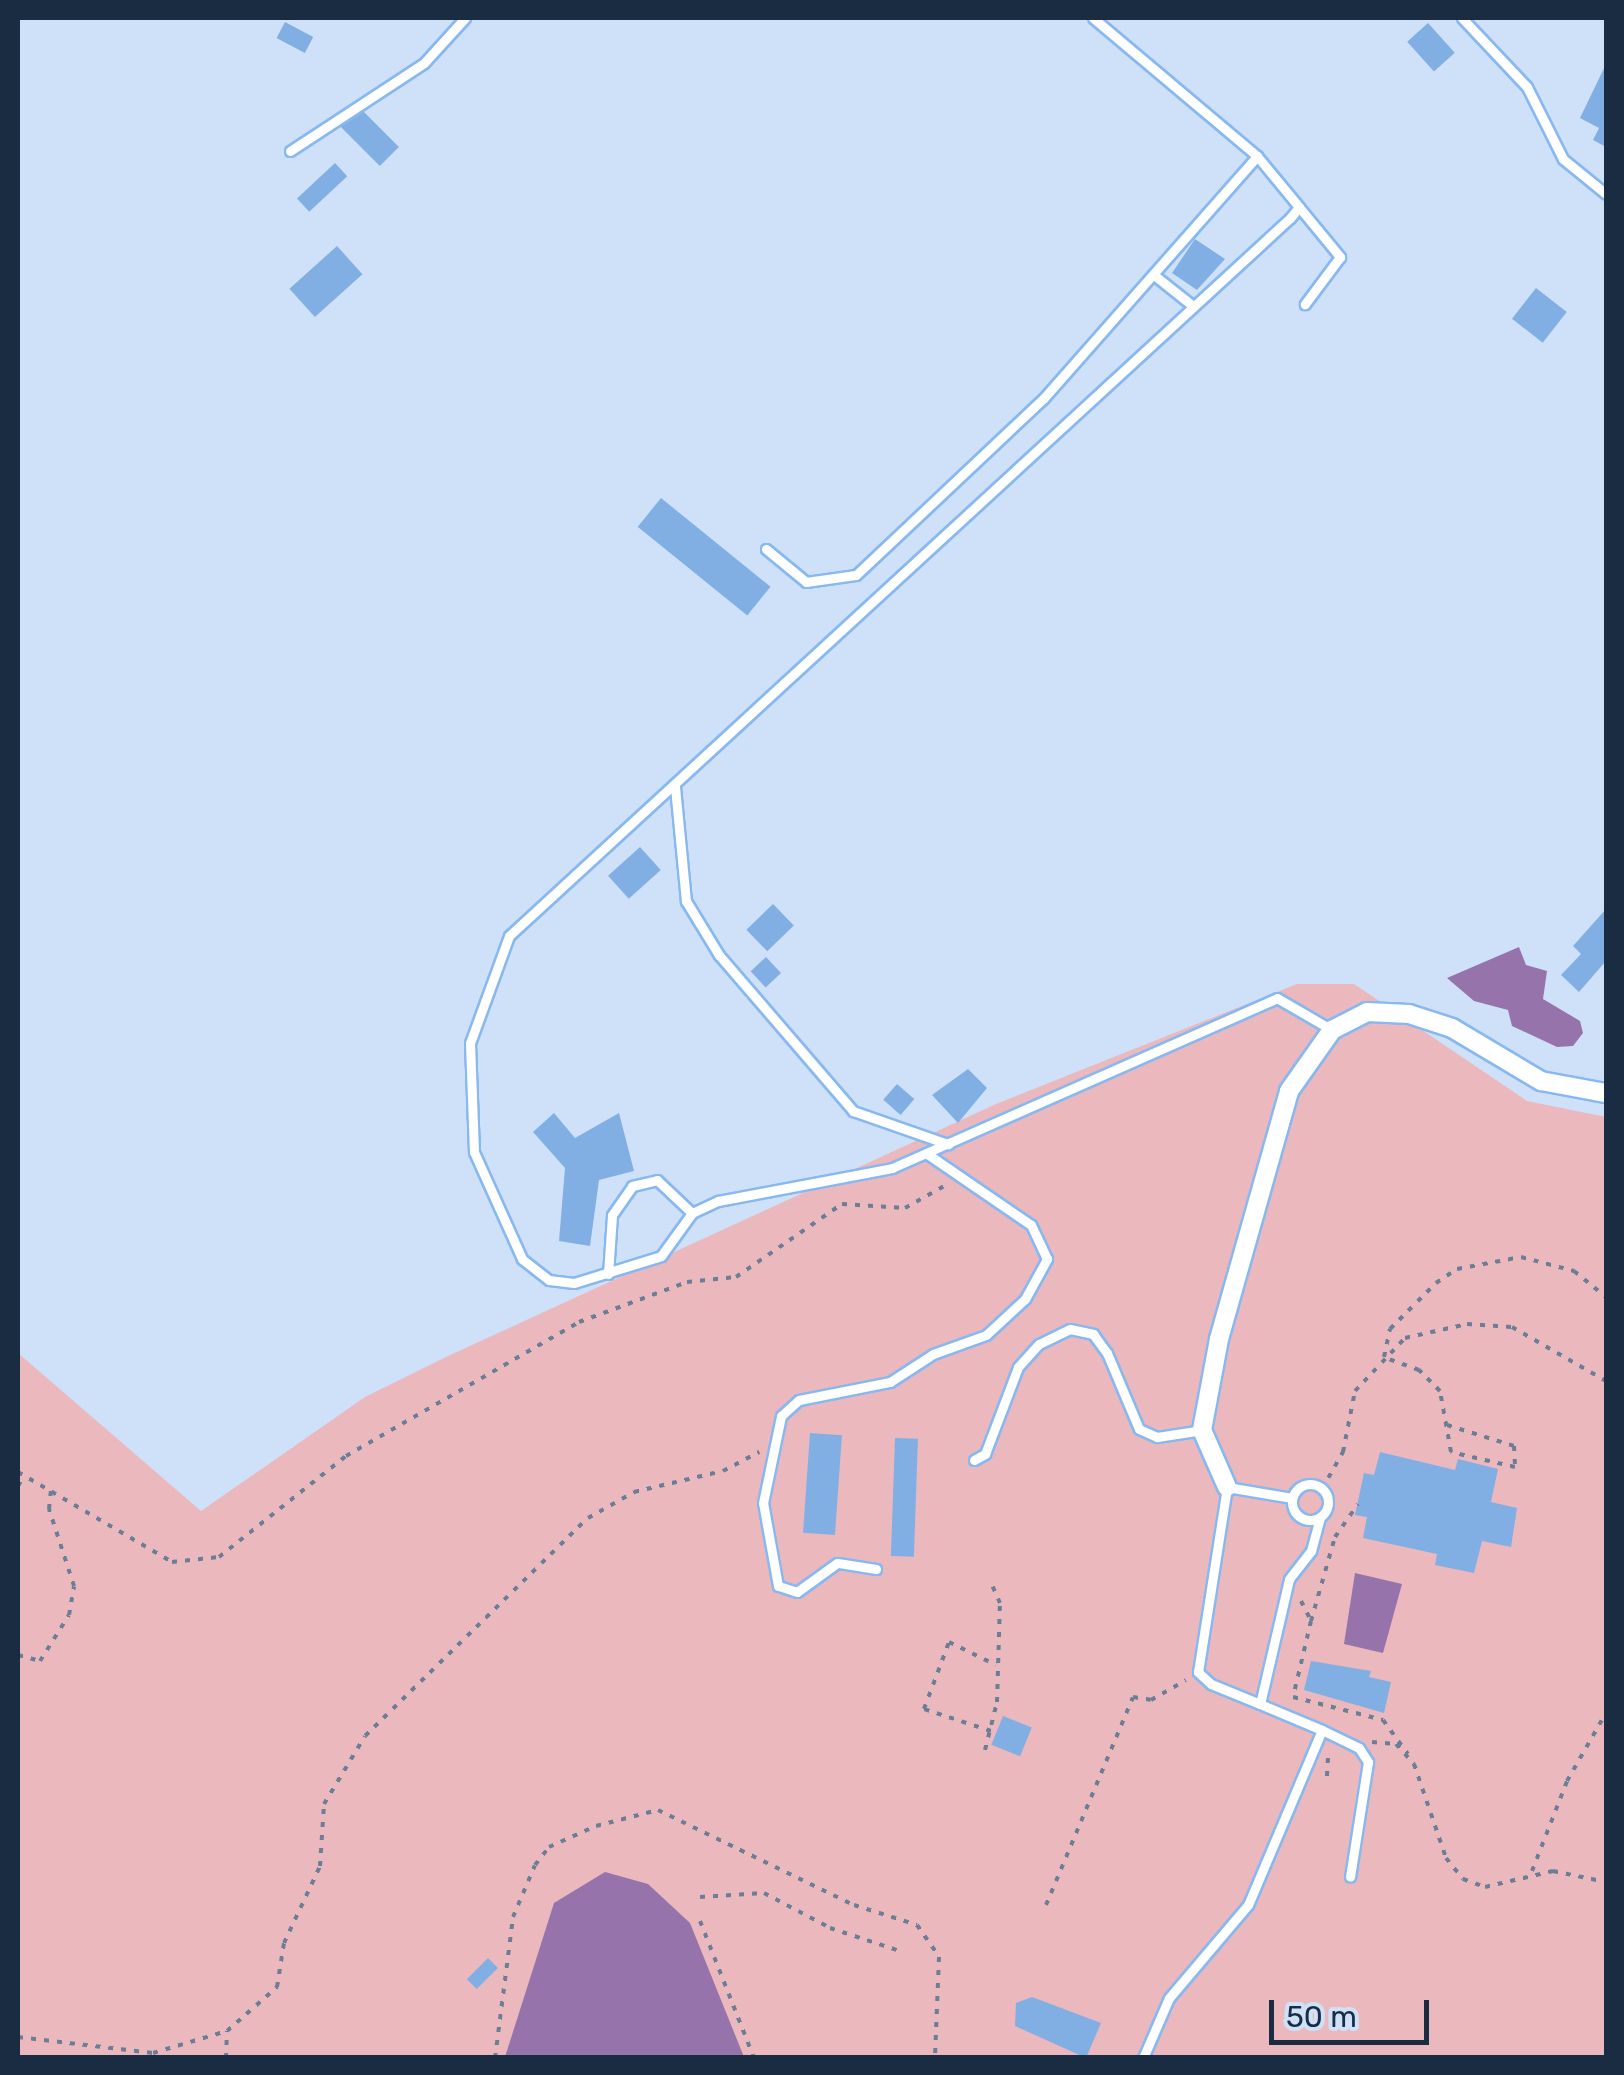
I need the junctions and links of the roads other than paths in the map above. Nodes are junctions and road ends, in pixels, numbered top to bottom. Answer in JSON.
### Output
{"nodes":[{"id":1,"x":465,"y":18,"type":"edge"},
{"id":2,"x":1094,"y":18,"type":"edge"},
{"id":3,"x":1462,"y":18,"type":"edge"},
{"id":4,"x":290,"y":151,"type":"dead end"},
{"id":5,"x":1257,"y":156,"type":"junction"},
{"id":6,"x":1606,"y":194,"type":"edge"},
{"id":7,"x":1299,"y":208,"type":"junction"},
{"id":8,"x":1154,"y":276,"type":"junction"},
{"id":9,"x":1305,"y":304,"type":"dead end"},
{"id":10,"x":1193,"y":306,"type":"junction"},
{"id":11,"x":766,"y":549,"type":"dead end"},
{"id":12,"x":675,"y":787,"type":"junction"},
{"id":13,"x":1332,"y":1030,"type":"junction"},
{"id":14,"x":1606,"y":1093,"type":"edge"},
{"id":15,"x":948,"y":1144,"type":"junction"},
{"id":16,"x":926,"y":1154,"type":"junction"},
{"id":17,"x":692,"y":1213,"type":"junction"},
{"id":18,"x":608,"y":1274,"type":"junction"},
{"id":19,"x":1202,"y":1430,"type":"junction"},
{"id":20,"x":974,"y":1460,"type":"dead end"},
{"id":21,"x":1226,"y":1487,"type":"junction"},
{"id":22,"x":1292,"y":1498,"type":"junction"},
{"id":23,"x":1320,"y":1517,"type":"junction"},
{"id":24,"x":876,"y":1569,"type":"dead end"},
{"id":25,"x":1260,"y":1704,"type":"junction"},
{"id":26,"x":1322,"y":1730,"type":"junction"},
{"id":27,"x":1350,"y":1877,"type":"dead end"},
{"id":28,"x":1144,"y":2058,"type":"edge"}],
"edges":[{"from":1,"to":4,"type":"lane"},
{"from":2,"to":5,"type":"lane"},
{"from":3,"to":6,"type":"lane"},
{"from":5,"to":7,"type":"lane"},
{"from":5,"to":8,"type":"lane"},
{"from":7,"to":9,"type":"lane"},
{"from":7,"to":10,"type":"lane"},
{"from":8,"to":10,"type":"lane"},
{"from":8,"to":11,"type":"lane"},
{"from":10,"to":12,"type":"lane"},
{"from":12,"to":15,"type":"lane"},
{"from":12,"to":18,"type":"lane"},
{"from":13,"to":14,"type":"street"},
{"from":13,"to":15,"type":"lane"},
{"from":13,"to":19,"type":"street"},
{"from":15,"to":16,"type":"lane"},
{"from":16,"to":17,"type":"lane"},
{"from":16,"to":24,"type":"lane"},
{"from":17,"to":18,"type":"lane"},
{"from":17,"to":18,"type":"lane"},
{"from":19,"to":20,"type":"lane"},
{"from":19,"to":21,"type":"street"},
{"from":21,"to":22,"type":"lane"},
{"from":21,"to":25,"type":"lane"},
{"from":22,"to":23,"type":"lane"},
{"from":22,"to":23,"type":"lane"},
{"from":23,"to":25,"type":"lane"},
{"from":25,"to":26,"type":"lane"},
{"from":26,"to":27,"type":"lane"},
{"from":26,"to":28,"type":"lane"}]}
